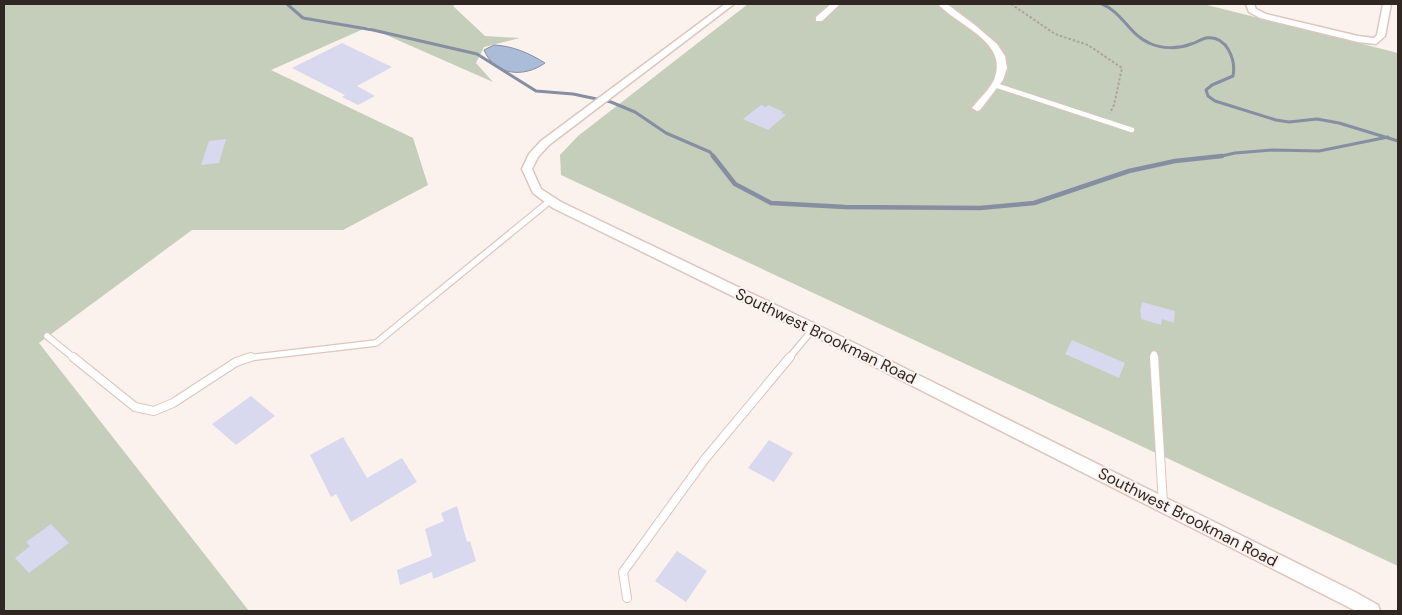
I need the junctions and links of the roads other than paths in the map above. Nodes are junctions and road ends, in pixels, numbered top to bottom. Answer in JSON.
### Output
{"nodes":[{"id":1,"x":730,"y":4,"type":"edge"},
{"id":2,"x":836,"y":4,"type":"edge"},
{"id":3,"x":942,"y":4,"type":"edge"},
{"id":4,"x":1387,"y":4,"type":"edge"},
{"id":5,"x":1251,"y":7,"type":"edge"},
{"id":6,"x":818,"y":19,"type":"dead end"},
{"id":7,"x":995,"y":85,"type":"junction"},
{"id":8,"x":977,"y":108,"type":"dead end"},
{"id":9,"x":1132,"y":130,"type":"dead end"},
{"id":10,"x":551,"y":200,"type":"junction"},
{"id":11,"x":813,"y":329,"type":"junction"},
{"id":12,"x":47,"y":336,"type":"dead end"},
{"id":13,"x":1154,"y":354,"type":"dead end"},
{"id":14,"x":1163,"y":505,"type":"junction"},
{"id":15,"x":627,"y":598,"type":"dead end"},
{"id":16,"x":1372,"y":611,"type":"edge"}],
"edges":[{"from":1,"to":10,"type":"street","name":"Southwest Brookman Road"},
{"from":2,"to":6,"type":"street"},
{"from":3,"to":7,"type":"street"},
{"from":4,"to":5,"type":"street"},
{"from":7,"to":8,"type":"street"},
{"from":7,"to":9,"type":"lane"},
{"from":10,"to":11,"type":"street","name":"Southwest Brookman Road"},
{"from":10,"to":12,"type":"lane"},
{"from":11,"to":14,"type":"street","name":"Southwest Brookman Road"},
{"from":11,"to":15,"type":"lane"},
{"from":13,"to":14,"type":"lane"},
{"from":14,"to":16,"type":"street","name":"Southwest Brookman Road"}]}
